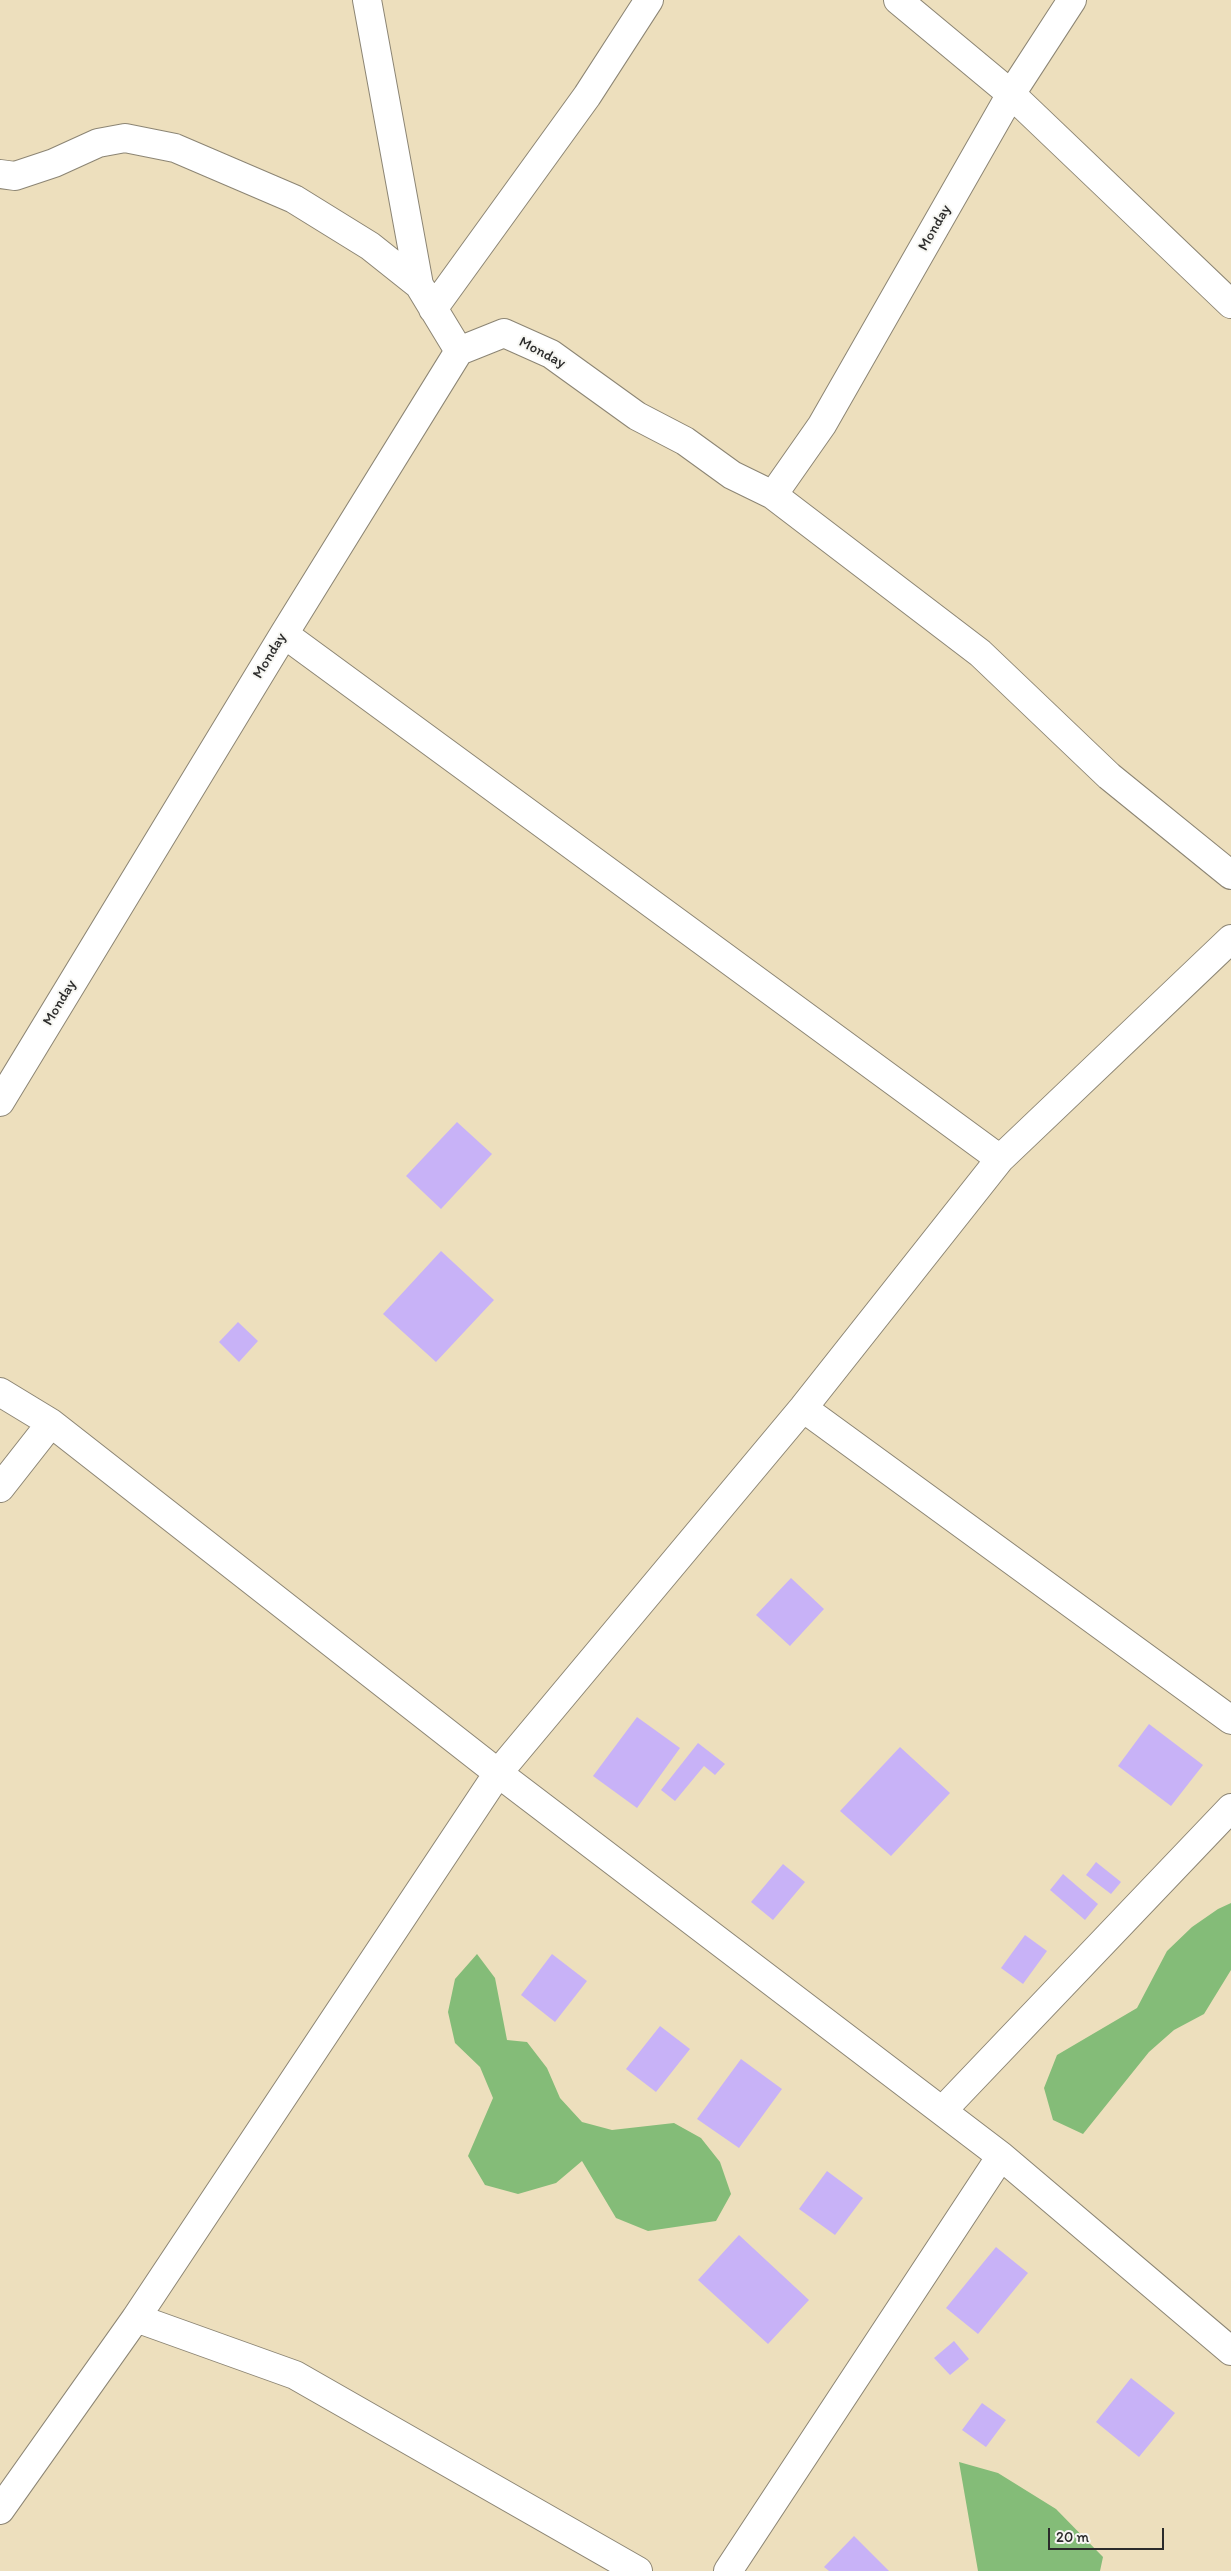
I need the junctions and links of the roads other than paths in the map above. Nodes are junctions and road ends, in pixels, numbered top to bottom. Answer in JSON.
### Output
{"nodes":[{"id":1,"x":367,"y":0,"type":"edge"},
{"id":2,"x":650,"y":0,"type":"edge"},
{"id":3,"x":898,"y":0,"type":"edge"},
{"id":4,"x":1072,"y":0,"type":"edge"},
{"id":5,"x":1011,"y":94,"type":"junction"},
{"id":6,"x":0,"y":174,"type":"edge"},
{"id":7,"x":419,"y":285,"type":"junction"},
{"id":8,"x":1231,"y":304,"type":"edge"},
{"id":9,"x":433,"y":309,"type":"junction"},
{"id":10,"x":459,"y":351,"type":"junction"},
{"id":11,"x":773,"y":495,"type":"junction"},
{"id":12,"x":284,"y":634,"type":"junction"},
{"id":13,"x":1231,"y":875,"type":"edge"},
{"id":14,"x":1228,"y":949,"type":"edge"},
{"id":15,"x":0,"y":1102,"type":"edge"},
{"id":16,"x":1000,"y":1159,"type":"junction"},
{"id":17,"x":0,"y":1392,"type":"edge"},
{"id":18,"x":803,"y":1408,"type":"junction"},
{"id":19,"x":51,"y":1423,"type":"junction"},
{"id":20,"x":0,"y":1488,"type":"edge"},
{"id":21,"x":1231,"y":1720,"type":"edge"},
{"id":22,"x":498,"y":1773,"type":"junction"},
{"id":23,"x":1231,"y":1808,"type":"edge"},
{"id":24,"x":942,"y":2111,"type":"junction"},
{"id":25,"x":1001,"y":2156,"type":"junction"},
{"id":26,"x":136,"y":2318,"type":"junction"},
{"id":27,"x":1231,"y":2351,"type":"edge"},
{"id":28,"x":0,"y":2510,"type":"edge"},
{"id":29,"x":638,"y":2571,"type":"edge"},
{"id":30,"x":728,"y":2571,"type":"edge"}],
"edges":[{"from":1,"to":7,"type":"street"},
{"from":2,"to":9,"type":"street"},
{"from":3,"to":5,"type":"street"},
{"from":4,"to":5,"type":"street","name":"Monday"},
{"from":5,"to":8,"type":"street"},
{"from":5,"to":11,"type":"street","name":"Monday"},
{"from":6,"to":7,"type":"street"},
{"from":7,"to":9,"type":"street"},
{"from":9,"to":10,"type":"street"},
{"from":10,"to":11,"type":"street","name":"Monday"},
{"from":10,"to":12,"type":"street","name":"Monday"},
{"from":11,"to":13,"type":"street"},
{"from":12,"to":15,"type":"street","name":"Monday"},
{"from":12,"to":16,"type":"street"},
{"from":14,"to":16,"type":"street"},
{"from":16,"to":18,"type":"street"},
{"from":17,"to":19,"type":"street"},
{"from":18,"to":21,"type":"street"},
{"from":18,"to":22,"type":"street"},
{"from":19,"to":20,"type":"street"},
{"from":19,"to":22,"type":"street"},
{"from":22,"to":24,"type":"street"},
{"from":22,"to":26,"type":"street"},
{"from":23,"to":24,"type":"street"},
{"from":24,"to":25,"type":"street"},
{"from":25,"to":27,"type":"street"},
{"from":25,"to":30,"type":"street"},
{"from":26,"to":28,"type":"street"},
{"from":26,"to":29,"type":"street"}]}
